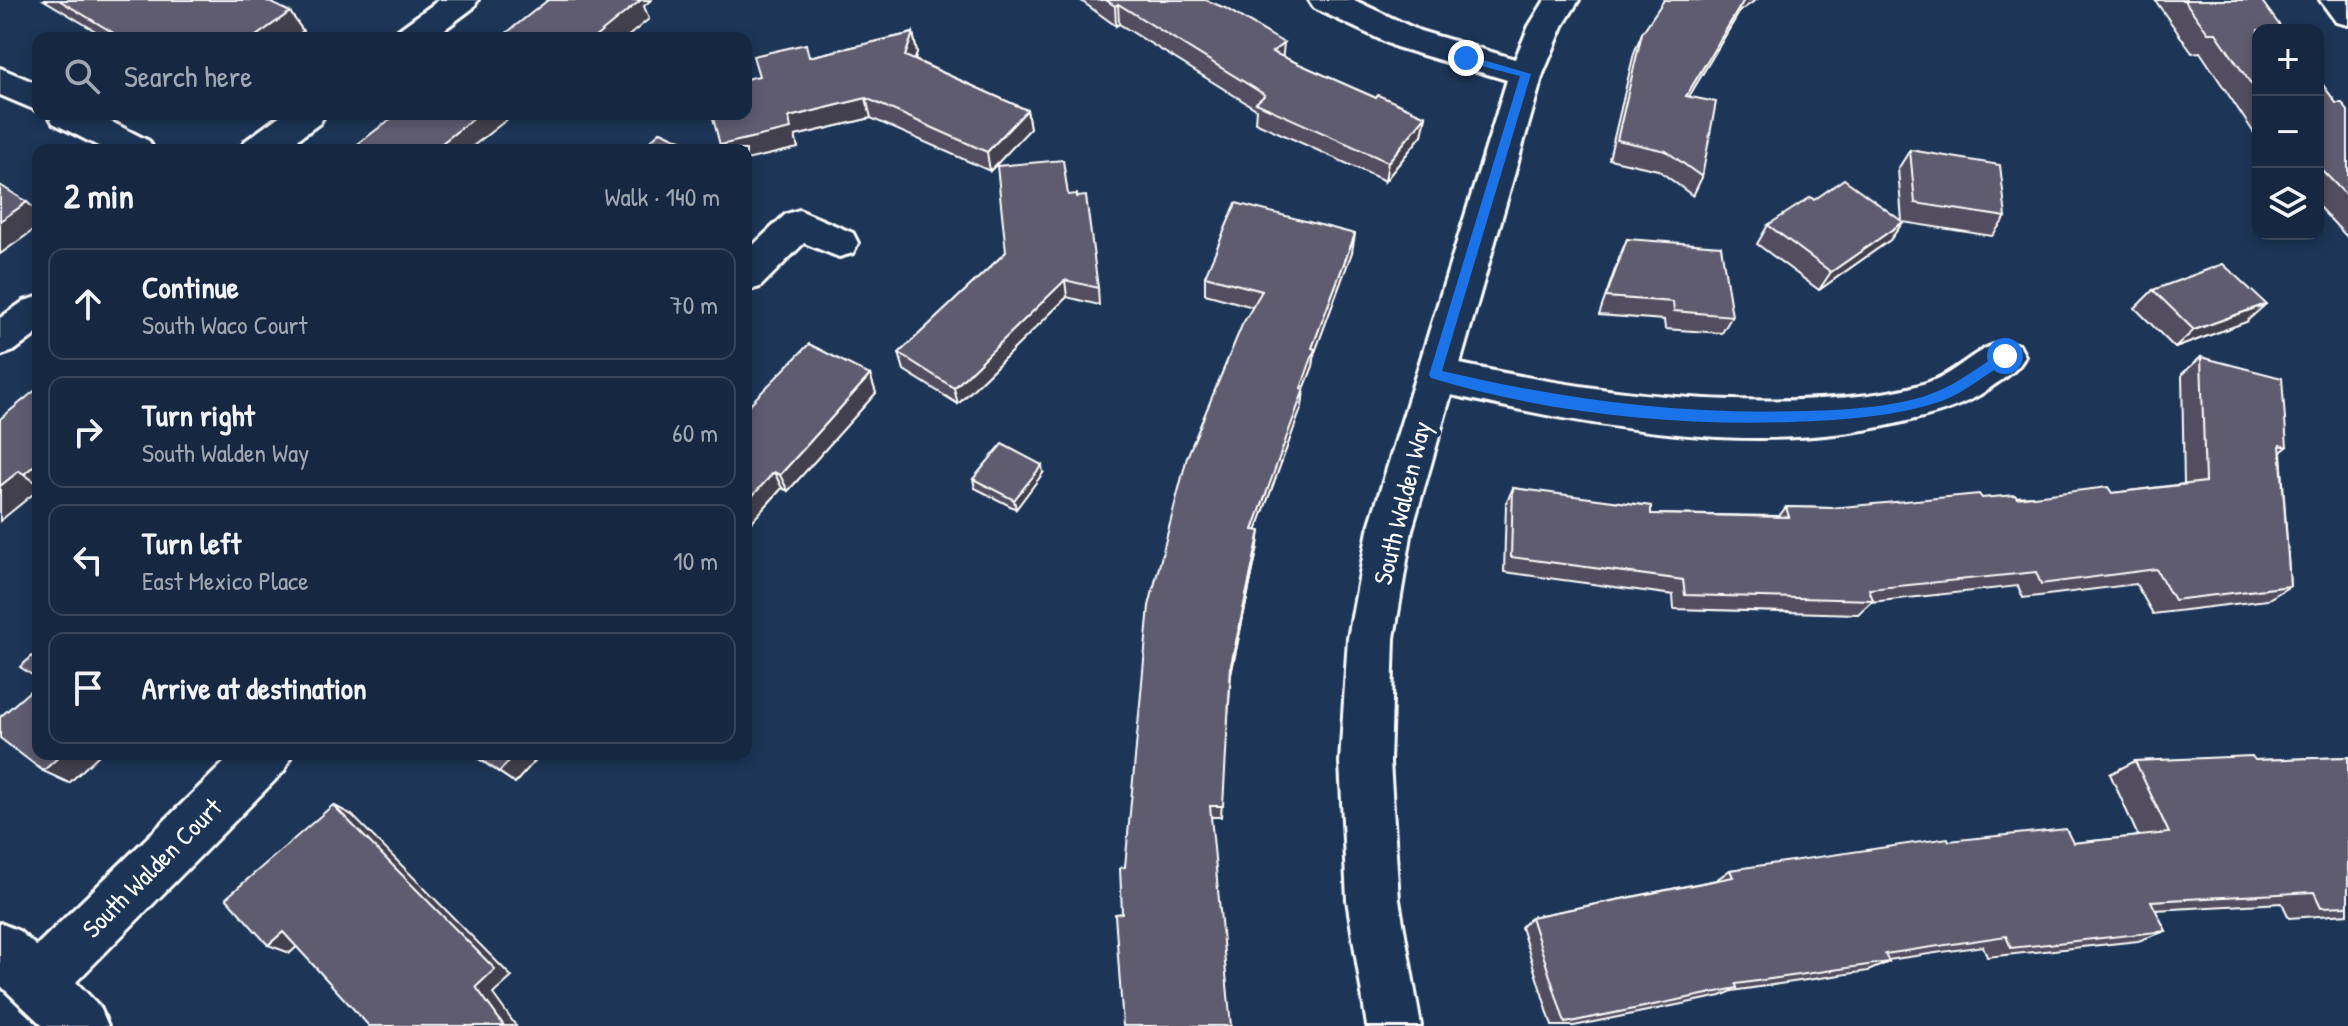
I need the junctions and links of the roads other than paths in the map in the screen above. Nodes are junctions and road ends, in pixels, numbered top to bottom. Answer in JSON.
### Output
{"nodes":[{"id":1,"x":461,"y":0,"type":"edge"},
{"id":2,"x":1326,"y":0,"type":"edge"},
{"id":3,"x":1562,"y":0,"type":"edge"},
{"id":4,"x":2337,"y":0,"type":"edge"},
{"id":5,"x":2348,"y":14,"type":"edge"},
{"id":6,"x":418,"y":32,"type":"edge"},
{"id":7,"x":1526,"y":74,"type":"junction"},
{"id":8,"x":0,"y":80,"type":"edge"},
{"id":9,"x":32,"y":96,"type":"edge"},
{"id":10,"x":78,"y":120,"type":"edge"},
{"id":11,"x":299,"y":120,"type":"edge"},
{"id":12,"x":124,"y":144,"type":"edge"},
{"id":13,"x":266,"y":144,"type":"edge"},
{"id":14,"x":839,"y":243,"type":"dead end"},
{"id":15,"x":752,"y":270,"type":"edge"},
{"id":16,"x":32,"y":316,"type":"edge"},
{"id":17,"x":0,"y":340,"type":"edge"},
{"id":18,"x":2005,"y":356,"type":"dead end"},
{"id":19,"x":1435,"y":375,"type":"junction"},
{"id":20,"x":260,"y":760,"type":"edge"},
{"id":21,"x":19,"y":966,"type":"edge"},
{"id":22,"x":81,"y":1026,"type":"edge"},
{"id":23,"x":1394,"y":1026,"type":"edge"}],
"edges":[{"from":1,"to":6,"type":"street"},
{"from":2,"to":7,"type":"street"},
{"from":3,"to":7,"type":"street","name":"South Walden Way"},
{"from":4,"to":5,"type":"street"},
{"from":7,"to":19,"type":"street","name":"South Walden Way"},
{"from":8,"to":9,"type":"street"},
{"from":10,"to":12,"type":"street"},
{"from":11,"to":13,"type":"street"},
{"from":14,"to":15,"type":"street"},
{"from":16,"to":17,"type":"street"},
{"from":18,"to":19,"type":"street"},
{"from":19,"to":23,"type":"street","name":"South Walden Way"},
{"from":20,"to":21,"type":"street","name":"South Walden Court"},
{"from":21,"to":22,"type":"street"}]}
